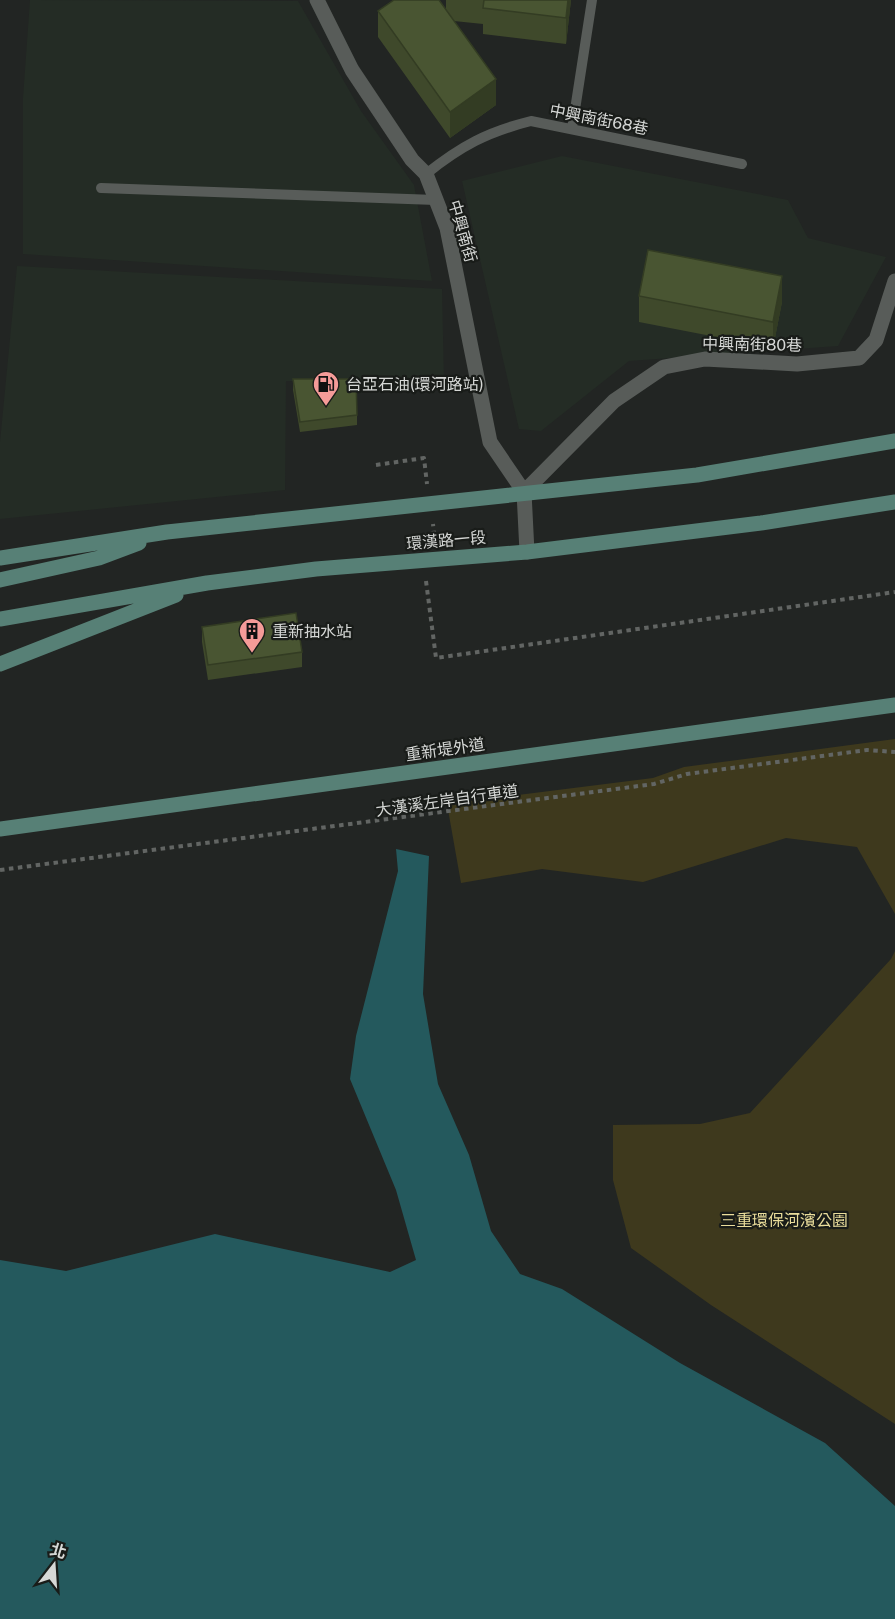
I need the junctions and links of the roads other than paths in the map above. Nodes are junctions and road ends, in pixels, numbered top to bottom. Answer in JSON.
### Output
{"nodes":[{"id":1,"x":317,"y":0,"type":"edge"},
{"id":2,"x":592,"y":0,"type":"edge"},
{"id":3,"x":572,"y":129,"type":"junction"},
{"id":4,"x":742,"y":164,"type":"dead end"},
{"id":5,"x":426,"y":174,"type":"junction"},
{"id":6,"x":101,"y":188,"type":"dead end"},
{"id":7,"x":436,"y":200,"type":"junction"},
{"id":8,"x":895,"y":281,"type":"edge"},
{"id":9,"x":895,"y":441,"type":"edge"},
{"id":10,"x":524,"y":492,"type":"junction"},
{"id":11,"x":895,"y":502,"type":"edge"},
{"id":12,"x":167,"y":532,"type":"junction"},
{"id":13,"x":527,"y":552,"type":"junction"},
{"id":14,"x":0,"y":558,"type":"edge"},
{"id":15,"x":0,"y":580,"type":"edge"},
{"id":16,"x":207,"y":583,"type":"junction"},
{"id":17,"x":0,"y":619,"type":"edge"},
{"id":18,"x":0,"y":664,"type":"edge"},
{"id":19,"x":895,"y":705,"type":"edge"},
{"id":20,"x":0,"y":829,"type":"edge"}],
"edges":[{"from":1,"to":5,"type":"street","name":"中興南街"},
{"from":2,"to":3,"type":"lane"},
{"from":3,"to":4,"type":"lane","name":"中興南街68巷"},
{"from":3,"to":5,"type":"lane","name":"中興南街68巷"},
{"from":5,"to":7,"type":"street","name":"中興南街"},
{"from":6,"to":7,"type":"lane"},
{"from":7,"to":10,"type":"street","name":"中興南街"},
{"from":8,"to":10,"type":"street","name":"中興南街80巷"},
{"from":9,"to":10,"type":"street"},
{"from":10,"to":12,"type":"street"},
{"from":10,"to":13,"type":"street"},
{"from":11,"to":13,"type":"street","name":"環漢路一段"},
{"from":12,"to":14,"type":"street"},
{"from":12,"to":15,"type":"street"},
{"from":13,"to":16,"type":"street","name":"環漢路一段"},
{"from":16,"to":17,"type":"street","name":"環漢路一段"},
{"from":16,"to":18,"type":"street"},
{"from":19,"to":20,"type":"street","name":"重新堤外道"}]}
